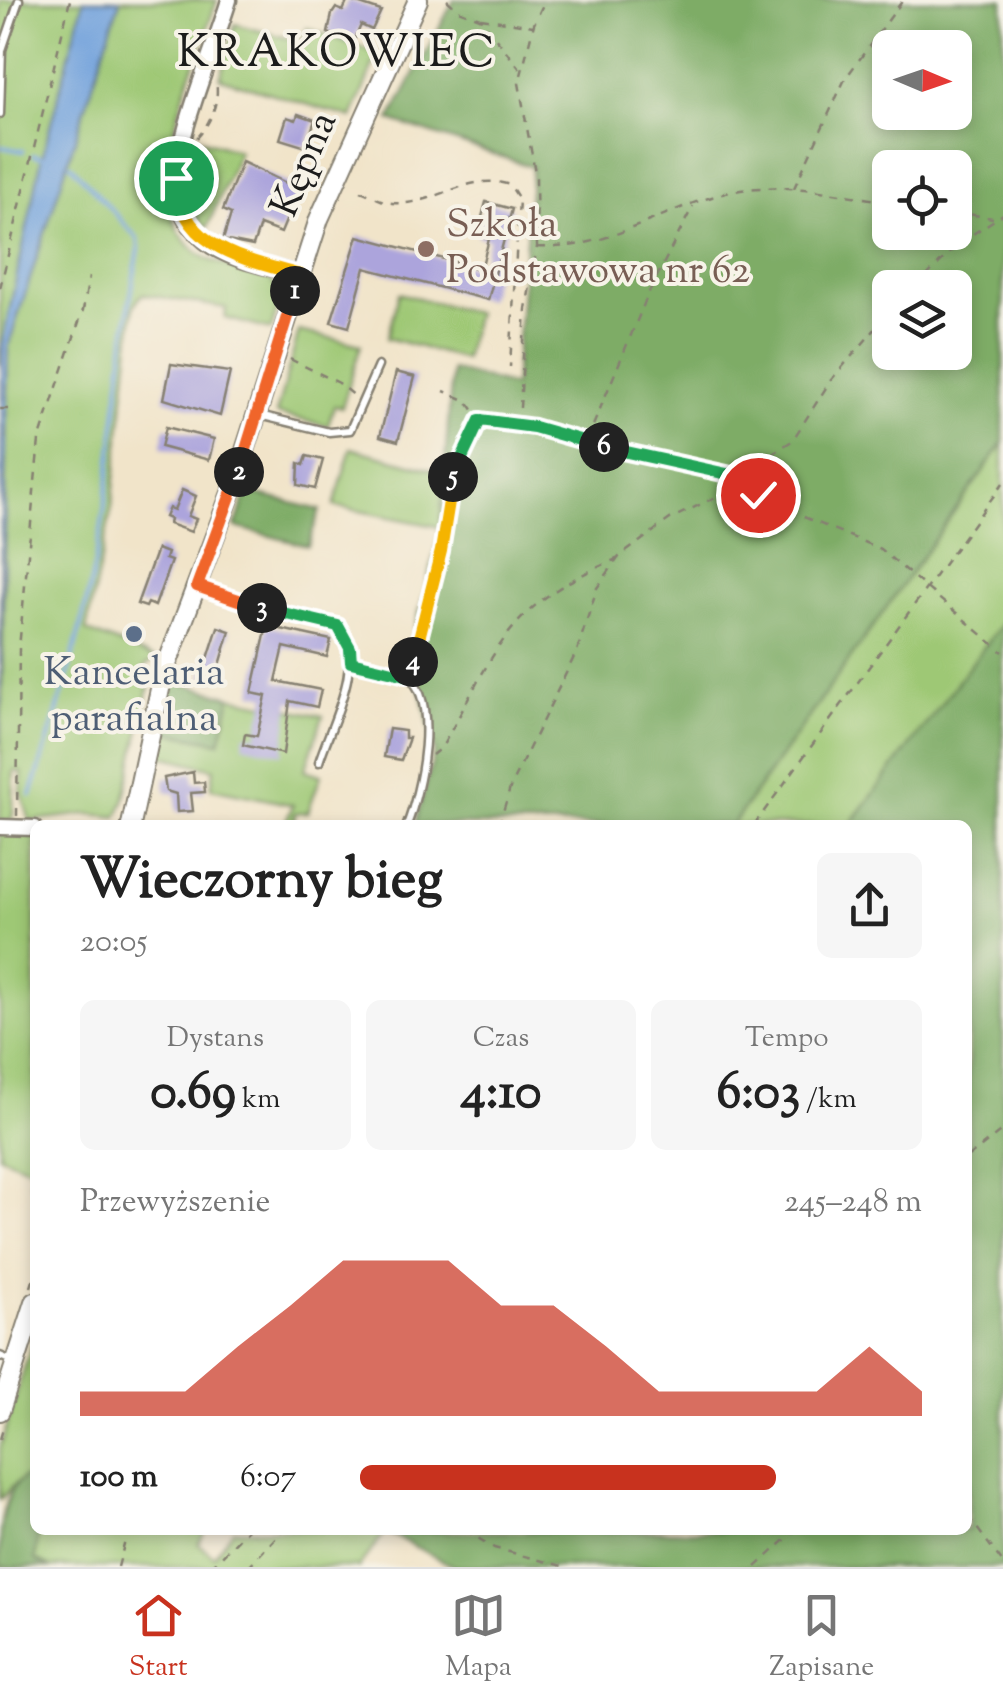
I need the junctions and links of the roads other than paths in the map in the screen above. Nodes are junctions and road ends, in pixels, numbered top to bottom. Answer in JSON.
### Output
{"nodes":[{"id":1,"x":19,"y":0,"type":"edge"},
{"id":2,"x":230,"y":0,"type":"edge"},
{"id":3,"x":418,"y":0,"type":"edge"},
{"id":4,"x":0,"y":114,"type":"edge"},
{"id":5,"x":300,"y":275,"type":"junction"},
{"id":6,"x":378,"y":366,"type":"dead end"},
{"id":7,"x":258,"y":415,"type":"junction"},
{"id":8,"x":197,"y":586,"type":"junction"},
{"id":9,"x":351,"y":662,"type":"junction"},
{"id":10,"x":318,"y":762,"type":"dead end"},
{"id":11,"x":132,"y":820,"type":"edge"},
{"id":12,"x":408,"y":820,"type":"edge"},
{"id":13,"x":0,"y":827,"type":"edge"},
{"id":14,"x":30,"y":828,"type":"edge"},
{"id":15,"x":30,"y":1313,"type":"edge"},
{"id":16,"x":8,"y":1359,"type":"edge"},
{"id":17,"x":0,"y":1410,"type":"edge"}],
"edges":[{"from":1,"to":4,"type":"lane"},
{"from":2,"to":5,"type":"street"},
{"from":3,"to":5,"type":"street","name":"Kępna"},
{"from":5,"to":7,"type":"street","name":"Kępna"},
{"from":6,"to":7,"type":"lane"},
{"from":7,"to":8,"type":"street","name":"Kępna"},
{"from":8,"to":9,"type":"lane"},
{"from":8,"to":11,"type":"street","name":"Kępna"},
{"from":9,"to":10,"type":"lane"},
{"from":9,"to":12,"type":"lane"},
{"from":13,"to":14,"type":"street"},
{"from":15,"to":16,"type":"street"},
{"from":16,"to":17,"type":"street"}]}
